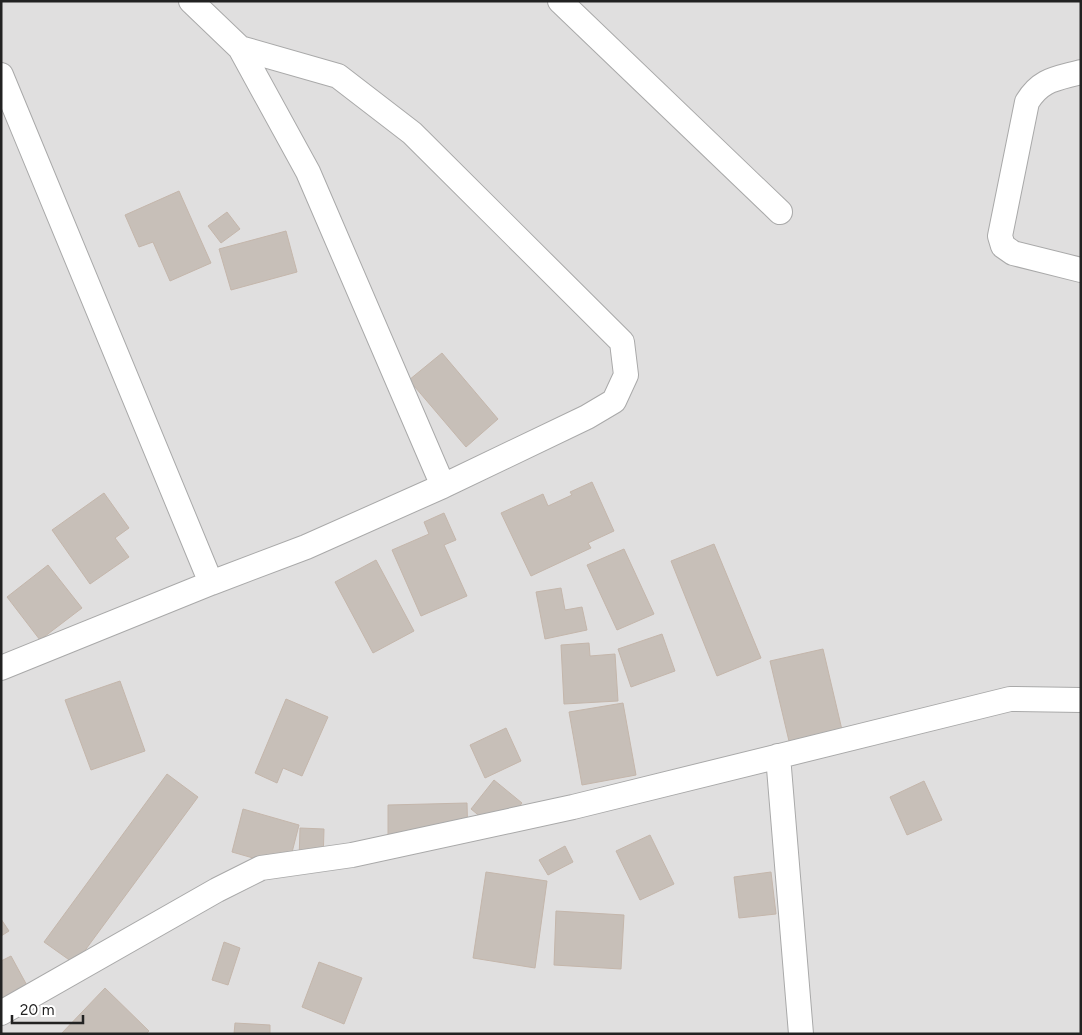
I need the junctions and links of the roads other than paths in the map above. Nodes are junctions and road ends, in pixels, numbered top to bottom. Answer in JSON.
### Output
{"nodes":[{"id":1,"x":191,"y":1,"type":"edge"},
{"id":2,"x":560,"y":1,"type":"edge"},
{"id":3,"x":240,"y":48,"type":"junction"},
{"id":4,"x":1081,"y":72,"type":"edge"},
{"id":5,"x":1,"y":75,"type":"edge"},
{"id":6,"x":780,"y":212,"type":"dead end"},
{"id":7,"x":1081,"y":270,"type":"edge"},
{"id":8,"x":443,"y":486,"type":"junction"},
{"id":9,"x":211,"y":583,"type":"junction"},
{"id":10,"x":1,"y":668,"type":"edge"},
{"id":11,"x":1081,"y":700,"type":"edge"},
{"id":12,"x":778,"y":756,"type":"junction"},
{"id":13,"x":1,"y":1013,"type":"edge"},
{"id":14,"x":801,"y":1034,"type":"edge"}],
"edges":[{"from":1,"to":3,"type":"street"},
{"from":2,"to":6,"type":"street"},
{"from":3,"to":8,"type":"street"},
{"from":3,"to":8,"type":"street"},
{"from":4,"to":7,"type":"street"},
{"from":5,"to":9,"type":"street"},
{"from":8,"to":9,"type":"street"},
{"from":9,"to":10,"type":"street"},
{"from":11,"to":12,"type":"street"},
{"from":12,"to":13,"type":"street"},
{"from":12,"to":14,"type":"street"}]}
